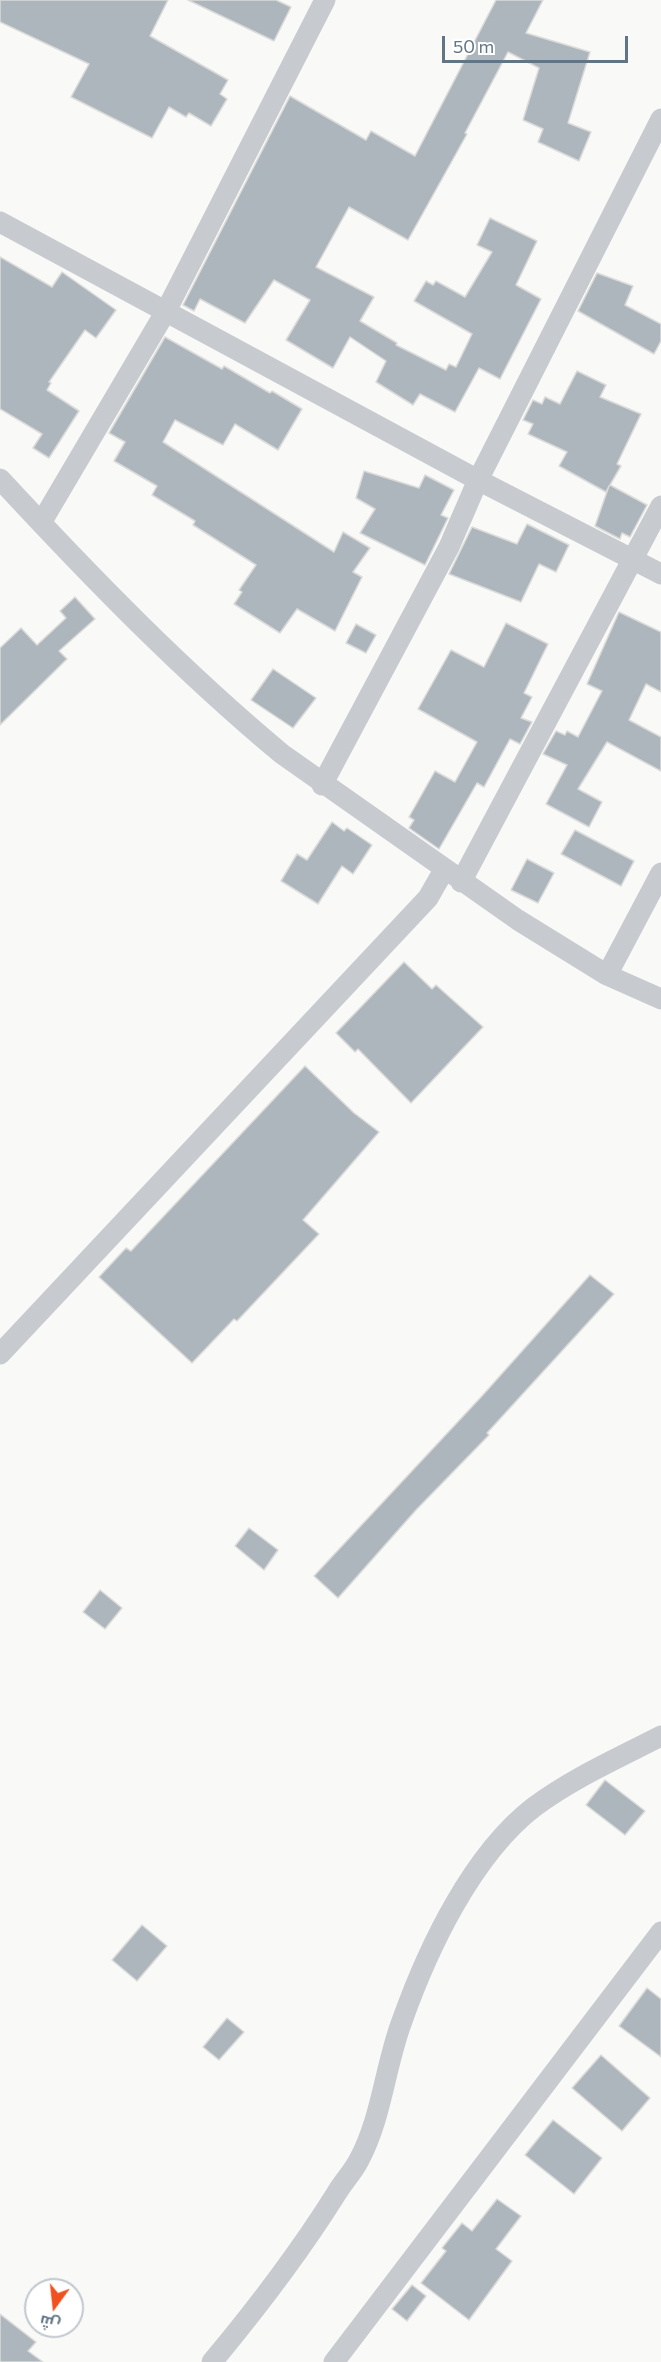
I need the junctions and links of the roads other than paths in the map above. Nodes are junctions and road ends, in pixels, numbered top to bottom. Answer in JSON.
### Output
{"nodes":[{"id":1,"x":325,"y":0,"type":"edge"},
{"id":2,"x":661,"y":119,"type":"edge"},
{"id":3,"x":0,"y":222,"type":"edge"},
{"id":4,"x":166,"y":311,"type":"junction"},
{"id":5,"x":0,"y":479,"type":"edge"},
{"id":6,"x":478,"y":480,"type":"junction"},
{"id":7,"x":661,"y":506,"type":"edge"},
{"id":8,"x":41,"y":523,"type":"junction"},
{"id":9,"x":632,"y":559,"type":"junction"},
{"id":10,"x":661,"y":574,"type":"edge"},
{"id":11,"x":322,"y":785,"type":"junction"},
{"id":12,"x":661,"y":873,"type":"edge"},
{"id":13,"x":452,"y":876,"type":"junction"},
{"id":14,"x":607,"y":975,"type":"junction"},
{"id":15,"x":661,"y":999,"type":"edge"},
{"id":16,"x":0,"y":1354,"type":"edge"},
{"id":17,"x":661,"y":1736,"type":"edge"},
{"id":18,"x":661,"y":1932,"type":"edge"},
{"id":19,"x":212,"y":2362,"type":"edge"},
{"id":20,"x":334,"y":2362,"type":"edge"}],
"edges":[{"from":1,"to":4,"type":"street"},
{"from":2,"to":6,"type":"street"},
{"from":3,"to":4,"type":"street"},
{"from":4,"to":6,"type":"street"},
{"from":4,"to":8,"type":"street"},
{"from":5,"to":8,"type":"street"},
{"from":6,"to":9,"type":"street"},
{"from":6,"to":11,"type":"street"},
{"from":7,"to":9,"type":"street"},
{"from":8,"to":11,"type":"street"},
{"from":9,"to":10,"type":"street"},
{"from":9,"to":13,"type":"street"},
{"from":11,"to":13,"type":"street"},
{"from":12,"to":14,"type":"street"},
{"from":13,"to":14,"type":"street"},
{"from":13,"to":16,"type":"street"},
{"from":14,"to":15,"type":"street"},
{"from":17,"to":19,"type":"street"},
{"from":18,"to":20,"type":"street"}]}
